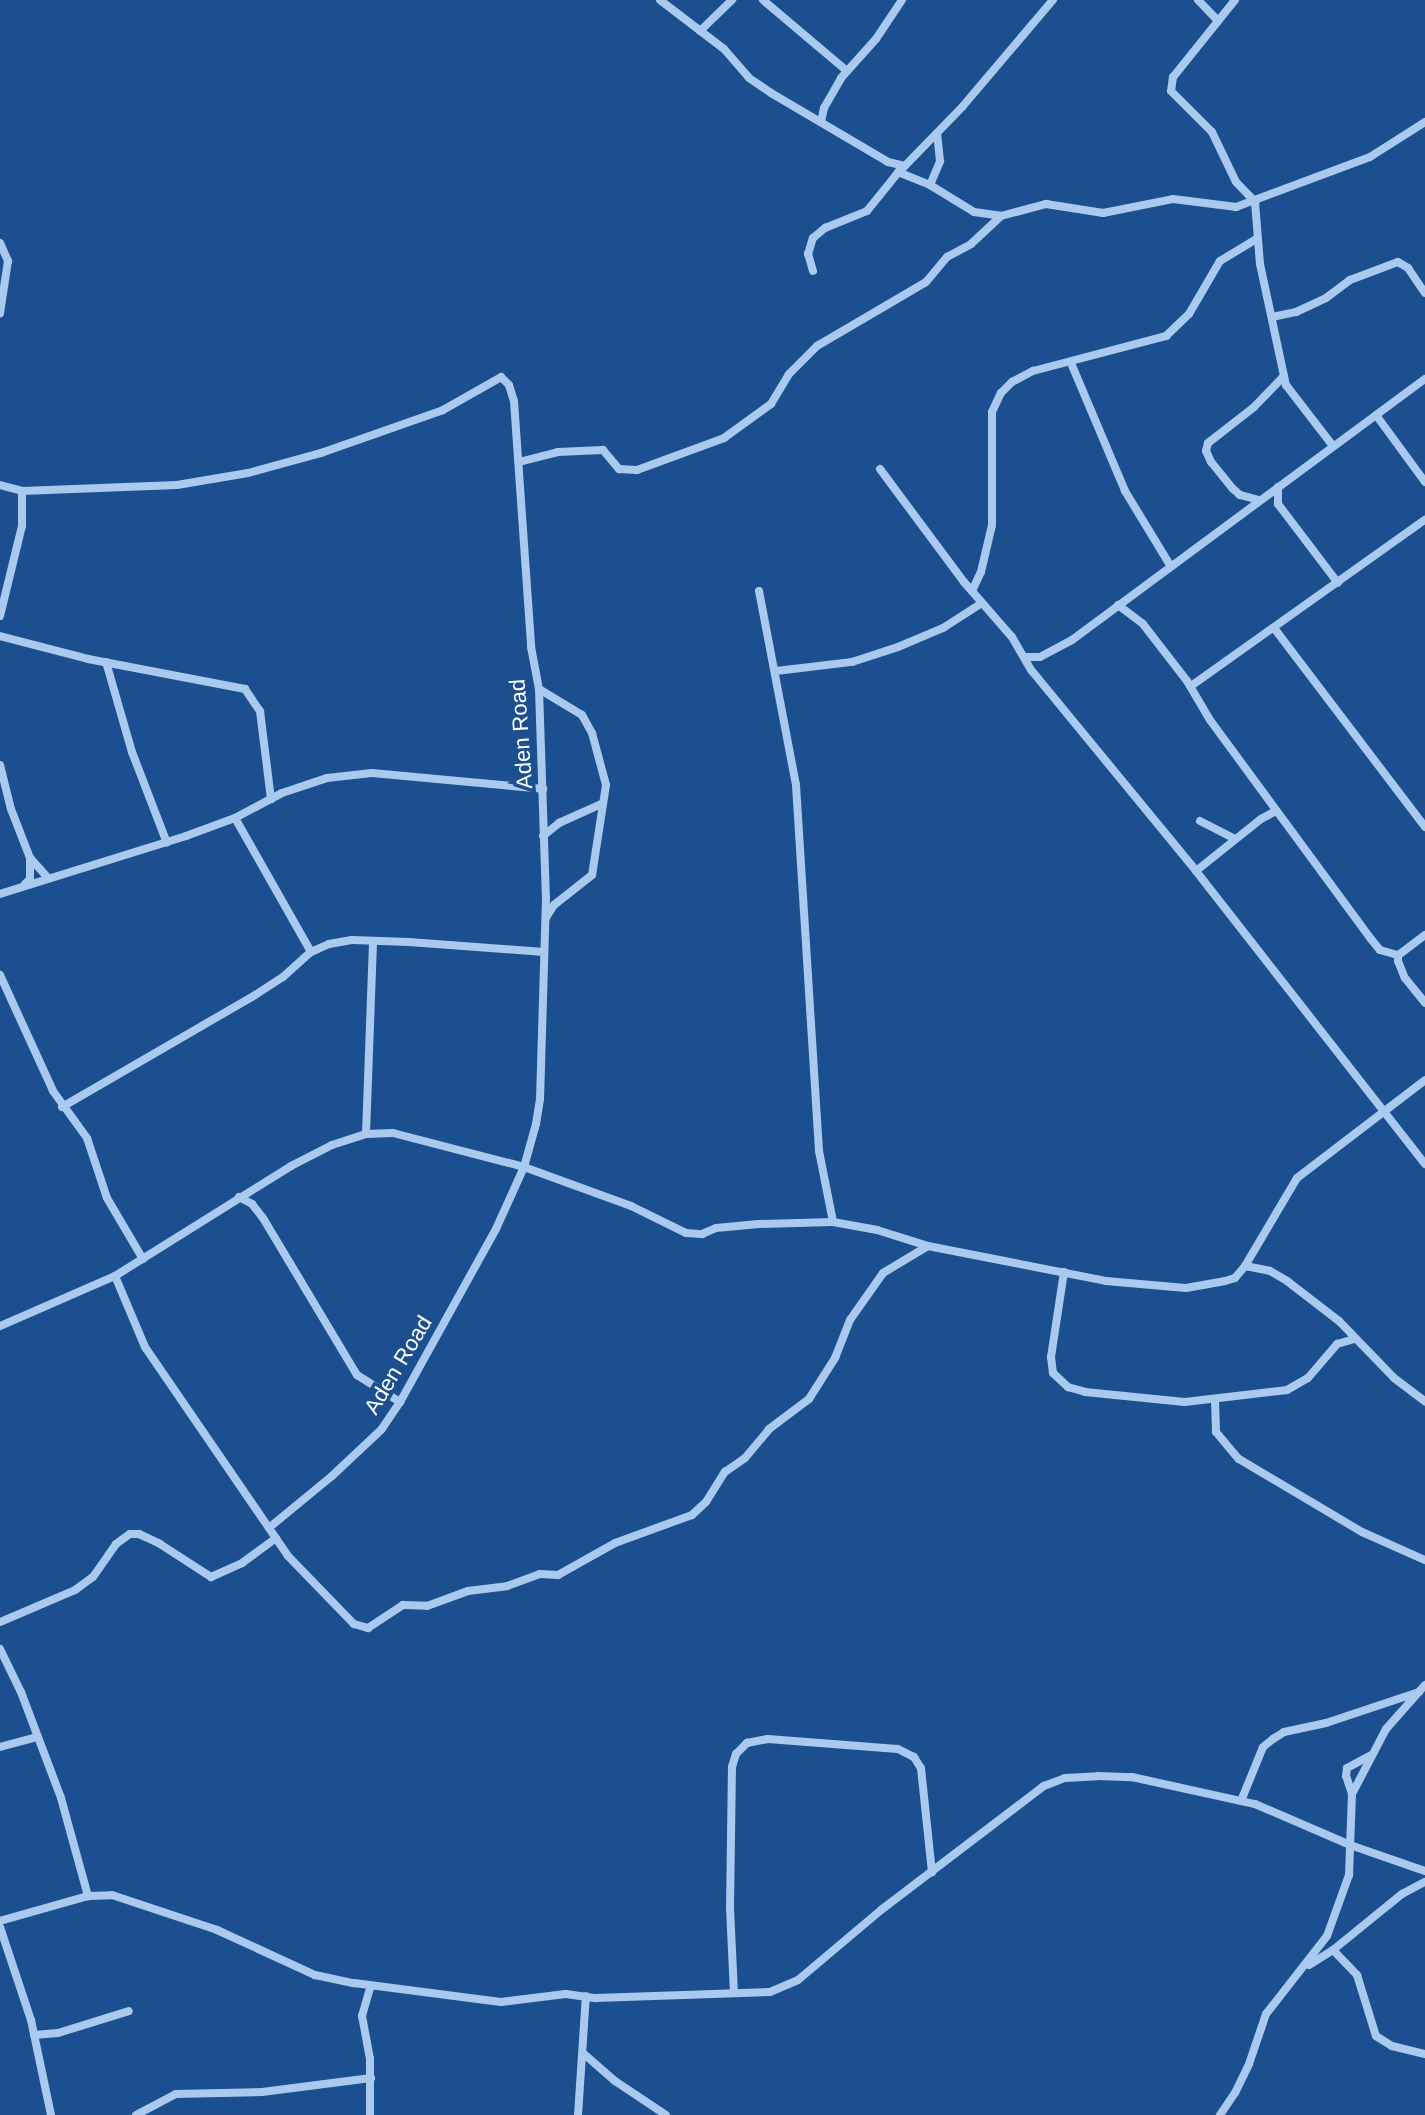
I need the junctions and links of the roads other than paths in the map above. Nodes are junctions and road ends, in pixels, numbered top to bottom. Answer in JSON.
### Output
{"nodes":[{"id":1,"x":660,"y":0,"type":"edge"},
{"id":2,"x":732,"y":0,"type":"edge"},
{"id":3,"x":763,"y":0,"type":"edge"},
{"id":4,"x":902,"y":0,"type":"edge"},
{"id":5,"x":1198,"y":0,"type":"edge"},
{"id":6,"x":1235,"y":0,"type":"edge"},
{"id":7,"x":1047,"y":2,"type":"edge"},
{"id":8,"x":1218,"y":21,"type":"junction"},
{"id":9,"x":700,"y":31,"type":"junction"},
{"id":10,"x":847,"y":71,"type":"junction"},
{"id":11,"x":821,"y":122,"type":"junction"},
{"id":12,"x":1425,"y":122,"type":"edge"},
{"id":13,"x":937,"y":133,"type":"junction"},
{"id":14,"x":902,"y":169,"type":"junction"},
{"id":15,"x":930,"y":185,"type":"junction"},
{"id":16,"x":1255,"y":202,"type":"junction"},
{"id":17,"x":1001,"y":216,"type":"junction"},
{"id":18,"x":1258,"y":238,"type":"junction"},
{"id":19,"x":0,"y":243,"type":"edge"},
{"id":20,"x":813,"y":271,"type":"dead end"},
{"id":21,"x":1425,"y":293,"type":"edge"},
{"id":22,"x":0,"y":313,"type":"edge"},
{"id":23,"x":1272,"y":317,"type":"junction"},
{"id":24,"x":1071,"y":363,"type":"junction"},
{"id":25,"x":1284,"y":376,"type":"junction"},
{"id":26,"x":1425,"y":379,"type":"edge"},
{"id":27,"x":1376,"y":415,"type":"junction"},
{"id":28,"x":1333,"y":446,"type":"junction"},
{"id":29,"x":519,"y":462,"type":"junction"},
{"id":30,"x":880,"y":469,"type":"dead end"},
{"id":31,"x":1425,"y":482,"type":"edge"},
{"id":32,"x":0,"y":485,"type":"edge"},
{"id":33,"x":1278,"y":487,"type":"junction"},
{"id":34,"x":22,"y":491,"type":"junction"},
{"id":35,"x":1259,"y":500,"type":"junction"},
{"id":36,"x":1425,"y":520,"type":"edge"},
{"id":37,"x":1170,"y":565,"type":"junction"},
{"id":38,"x":1338,"y":583,"type":"junction"},
{"id":39,"x":759,"y":591,"type":"dead end"},
{"id":40,"x":972,"y":591,"type":"junction"},
{"id":41,"x":982,"y":603,"type":"junction"},
{"id":42,"x":1118,"y":605,"type":"junction"},
{"id":43,"x":0,"y":616,"type":"edge"},
{"id":44,"x":1274,"y":628,"type":"junction"},
{"id":45,"x":0,"y":637,"type":"edge"},
{"id":46,"x":1024,"y":657,"type":"junction"},
{"id":47,"x":106,"y":662,"type":"junction"},
{"id":48,"x":776,"y":671,"type":"junction"},
{"id":49,"x":1191,"y":686,"type":"junction"},
{"id":50,"x":539,"y":689,"type":"junction"},
{"id":51,"x":0,"y":765,"type":"edge"},
{"id":52,"x":543,"y":789,"type":"junction"},
{"id":53,"x":271,"y":799,"type":"junction"},
{"id":54,"x":601,"y":804,"type":"junction"},
{"id":55,"x":1425,"y":805,"type":"edge"},
{"id":56,"x":1412,"y":809,"type":"junction"},
{"id":57,"x":1276,"y":811,"type":"junction"},
{"id":58,"x":235,"y":818,"type":"junction"},
{"id":59,"x":1200,"y":821,"type":"dead end"},
{"id":60,"x":1425,"y":827,"type":"edge"},
{"id":61,"x":543,"y":836,"type":"junction"},
{"id":62,"x":1235,"y":839,"type":"junction"},
{"id":63,"x":167,"y":843,"type":"junction"},
{"id":64,"x":30,"y":858,"type":"junction"},
{"id":65,"x":1196,"y":871,"type":"junction"},
{"id":66,"x":48,"y":878,"type":"junction"},
{"id":67,"x":25,"y":884,"type":"junction"},
{"id":68,"x":0,"y":894,"type":"edge"},
{"id":69,"x":546,"y":919,"type":"junction"},
{"id":70,"x":1425,"y":935,"type":"edge"},
{"id":71,"x":373,"y":942,"type":"junction"},
{"id":72,"x":311,"y":952,"type":"junction"},
{"id":73,"x":544,"y":952,"type":"junction"},
{"id":74,"x":1398,"y":955,"type":"junction"},
{"id":75,"x":0,"y":975,"type":"edge"},
{"id":76,"x":1425,"y":1003,"type":"edge"},
{"id":77,"x":1425,"y":1080,"type":"edge"},
{"id":78,"x":62,"y":1107,"type":"junction"},
{"id":79,"x":1383,"y":1112,"type":"junction"},
{"id":80,"x":366,"y":1134,"type":"junction"},
{"id":81,"x":1425,"y":1164,"type":"edge"},
{"id":82,"x":524,"y":1167,"type":"junction"},
{"id":83,"x":239,"y":1197,"type":"junction"},
{"id":84,"x":833,"y":1222,"type":"junction"},
{"id":85,"x":928,"y":1246,"type":"junction"},
{"id":86,"x":143,"y":1259,"type":"junction"},
{"id":87,"x":1245,"y":1266,"type":"junction"},
{"id":88,"x":1064,"y":1272,"type":"junction"},
{"id":89,"x":115,"y":1276,"type":"junction"},
{"id":90,"x":0,"y":1326,"type":"edge"},
{"id":91,"x":1355,"y":1339,"type":"junction"},
{"id":92,"x":1215,"y":1401,"type":"junction"},
{"id":93,"x":1425,"y":1401,"type":"edge"},
{"id":94,"x":400,"y":1402,"type":"junction"},
{"id":95,"x":270,"y":1527,"type":"junction"},
{"id":96,"x":276,"y":1538,"type":"junction"},
{"id":97,"x":1425,"y":1560,"type":"edge"},
{"id":98,"x":0,"y":1622,"type":"edge"},
{"id":99,"x":0,"y":1649,"type":"edge"},
{"id":100,"x":1422,"y":1688,"type":"edge"},
{"id":101,"x":38,"y":1737,"type":"junction"},
{"id":102,"x":0,"y":1747,"type":"edge"},
{"id":103,"x":1372,"y":1754,"type":"junction"},
{"id":104,"x":1352,"y":1794,"type":"junction"},
{"id":105,"x":1241,"y":1801,"type":"junction"},
{"id":106,"x":1350,"y":1845,"type":"junction"},
{"id":107,"x":1409,"y":1866,"type":"junction"},
{"id":108,"x":1425,"y":1871,"type":"edge"},
{"id":109,"x":932,"y":1872,"type":"junction"},
{"id":110,"x":1425,"y":1882,"type":"edge"},
{"id":111,"x":1413,"y":1887,"type":"junction"},
{"id":112,"x":88,"y":1896,"type":"junction"},
{"id":113,"x":0,"y":1924,"type":"edge"},
{"id":114,"x":1333,"y":1950,"type":"junction"},
{"id":115,"x":1307,"y":1966,"type":"junction"},
{"id":116,"x":371,"y":1985,"type":"junction"},
{"id":117,"x":734,"y":1993,"type":"junction"},
{"id":118,"x":586,"y":1996,"type":"junction"},
{"id":119,"x":129,"y":2011,"type":"dead end"},
{"id":120,"x":34,"y":2035,"type":"junction"},
{"id":121,"x":584,"y":2054,"type":"junction"},
{"id":122,"x":1425,"y":2054,"type":"edge"},
{"id":123,"x":371,"y":2078,"type":"junction"},
{"id":124,"x":51,"y":2115,"type":"edge"},
{"id":125,"x":136,"y":2115,"type":"edge"},
{"id":126,"x":370,"y":2115,"type":"edge"},
{"id":127,"x":578,"y":2115,"type":"edge"},
{"id":128,"x":666,"y":2115,"type":"edge"},
{"id":129,"x":1220,"y":2115,"type":"edge"}],
"edges":[{"from":1,"to":9,"type":"street"},
{"from":2,"to":9,"type":"street"},
{"from":3,"to":10,"type":"street"},
{"from":4,"to":10,"type":"street"},
{"from":5,"to":8,"type":"street"},
{"from":6,"to":8,"type":"street"},
{"from":7,"to":13,"type":"street"},
{"from":8,"to":16,"type":"street"},
{"from":9,"to":11,"type":"street"},
{"from":10,"to":11,"type":"street"},
{"from":11,"to":14,"type":"street"},
{"from":12,"to":16,"type":"street"},
{"from":13,"to":14,"type":"street"},
{"from":13,"to":15,"type":"street"},
{"from":14,"to":15,"type":"street"},
{"from":14,"to":20,"type":"street"},
{"from":15,"to":17,"type":"street"},
{"from":16,"to":17,"type":"street"},
{"from":16,"to":18,"type":"street"},
{"from":17,"to":29,"type":"street"},
{"from":18,"to":23,"type":"street"},
{"from":18,"to":24,"type":"street"},
{"from":19,"to":22,"type":"street"},
{"from":21,"to":23,"type":"street"},
{"from":23,"to":25,"type":"street"},
{"from":24,"to":37,"type":"street"},
{"from":24,"to":40,"type":"street"},
{"from":25,"to":28,"type":"street"},
{"from":25,"to":35,"type":"street"},
{"from":26,"to":27,"type":"street"},
{"from":27,"to":28,"type":"street"},
{"from":27,"to":31,"type":"street"},
{"from":28,"to":33,"type":"street"},
{"from":29,"to":34,"type":"street","name":"Aden Road"},
{"from":29,"to":50,"type":"street","name":"Aden Road"},
{"from":30,"to":40,"type":"street"},
{"from":32,"to":34,"type":"street","name":"Aden Road"},
{"from":33,"to":35,"type":"street"},
{"from":33,"to":38,"type":"street"},
{"from":34,"to":43,"type":"street"},
{"from":35,"to":37,"type":"street"},
{"from":36,"to":38,"type":"street"},
{"from":37,"to":42,"type":"street"},
{"from":38,"to":44,"type":"street"},
{"from":39,"to":48,"type":"street"},
{"from":40,"to":41,"type":"street"},
{"from":41,"to":46,"type":"street"},
{"from":41,"to":48,"type":"street"},
{"from":42,"to":46,"type":"street"},
{"from":42,"to":49,"type":"street"},
{"from":44,"to":49,"type":"street"},
{"from":44,"to":56,"type":"street"},
{"from":45,"to":47,"type":"street"},
{"from":46,"to":65,"type":"street"},
{"from":47,"to":53,"type":"street"},
{"from":47,"to":63,"type":"street"},
{"from":48,"to":84,"type":"street"},
{"from":49,"to":57,"type":"street"},
{"from":50,"to":52,"type":"street","name":"Aden Road"},
{"from":50,"to":54,"type":"street"},
{"from":51,"to":64,"type":"street"},
{"from":52,"to":53,"type":"street"},
{"from":52,"to":61,"type":"street","name":"Aden Road"},
{"from":53,"to":58,"type":"street"},
{"from":54,"to":61,"type":"street"},
{"from":54,"to":69,"type":"street"},
{"from":55,"to":56,"type":"street"},
{"from":56,"to":60,"type":"street"},
{"from":57,"to":62,"type":"street"},
{"from":57,"to":74,"type":"street"},
{"from":58,"to":63,"type":"street"},
{"from":58,"to":72,"type":"street"},
{"from":59,"to":62,"type":"street"},
{"from":61,"to":69,"type":"street","name":"Aden Road"},
{"from":62,"to":65,"type":"street"},
{"from":63,"to":66,"type":"street"},
{"from":64,"to":66,"type":"street"},
{"from":64,"to":67,"type":"street"},
{"from":65,"to":79,"type":"street"},
{"from":66,"to":67,"type":"street"},
{"from":67,"to":68,"type":"street"},
{"from":69,"to":73,"type":"street","name":"Aden Road"},
{"from":70,"to":74,"type":"street"},
{"from":71,"to":72,"type":"street"},
{"from":71,"to":73,"type":"street"},
{"from":71,"to":80,"type":"street"},
{"from":72,"to":78,"type":"street"},
{"from":73,"to":82,"type":"street","name":"Aden Road"},
{"from":74,"to":76,"type":"street"},
{"from":75,"to":78,"type":"street"},
{"from":77,"to":79,"type":"street"},
{"from":78,"to":86,"type":"street"},
{"from":79,"to":81,"type":"street"},
{"from":79,"to":87,"type":"street"},
{"from":80,"to":82,"type":"street"},
{"from":80,"to":83,"type":"street"},
{"from":82,"to":84,"type":"street"},
{"from":82,"to":94,"type":"street","name":"Aden Road"},
{"from":83,"to":86,"type":"street"},
{"from":83,"to":94,"type":"street"},
{"from":84,"to":85,"type":"street"},
{"from":85,"to":88,"type":"street"},
{"from":85,"to":96,"type":"street"},
{"from":86,"to":89,"type":"street"},
{"from":87,"to":88,"type":"street"},
{"from":87,"to":91,"type":"street"},
{"from":88,"to":92,"type":"street"},
{"from":89,"to":90,"type":"street"},
{"from":89,"to":95,"type":"street"},
{"from":91,"to":92,"type":"street"},
{"from":91,"to":93,"type":"street"},
{"from":92,"to":97,"type":"street"},
{"from":94,"to":95,"type":"street","name":"Aden Road"},
{"from":95,"to":96,"type":"street"},
{"from":96,"to":98,"type":"street"},
{"from":99,"to":101,"type":"street"},
{"from":100,"to":103,"type":"street"},
{"from":100,"to":105,"type":"street"},
{"from":101,"to":102,"type":"street"},
{"from":101,"to":112,"type":"street"},
{"from":103,"to":104,"type":"street"},
{"from":103,"to":104,"type":"street"},
{"from":104,"to":106,"type":"street"},
{"from":105,"to":106,"type":"street"},
{"from":105,"to":109,"type":"street"},
{"from":106,"to":107,"type":"street"},
{"from":106,"to":115,"type":"street"},
{"from":107,"to":108,"type":"street"},
{"from":107,"to":111,"type":"street"},
{"from":109,"to":117,"type":"street"},
{"from":109,"to":117,"type":"street"},
{"from":110,"to":111,"type":"street"},
{"from":111,"to":114,"type":"street"},
{"from":112,"to":113,"type":"street"},
{"from":112,"to":116,"type":"street"},
{"from":113,"to":120,"type":"street"},
{"from":114,"to":115,"type":"street"},
{"from":114,"to":122,"type":"street"},
{"from":115,"to":129,"type":"street"},
{"from":116,"to":118,"type":"street"},
{"from":116,"to":123,"type":"street"},
{"from":117,"to":118,"type":"street"},
{"from":118,"to":121,"type":"street"},
{"from":119,"to":120,"type":"street"},
{"from":120,"to":124,"type":"street"},
{"from":121,"to":127,"type":"street"},
{"from":121,"to":128,"type":"street"},
{"from":123,"to":125,"type":"street"},
{"from":123,"to":126,"type":"street"}]}
